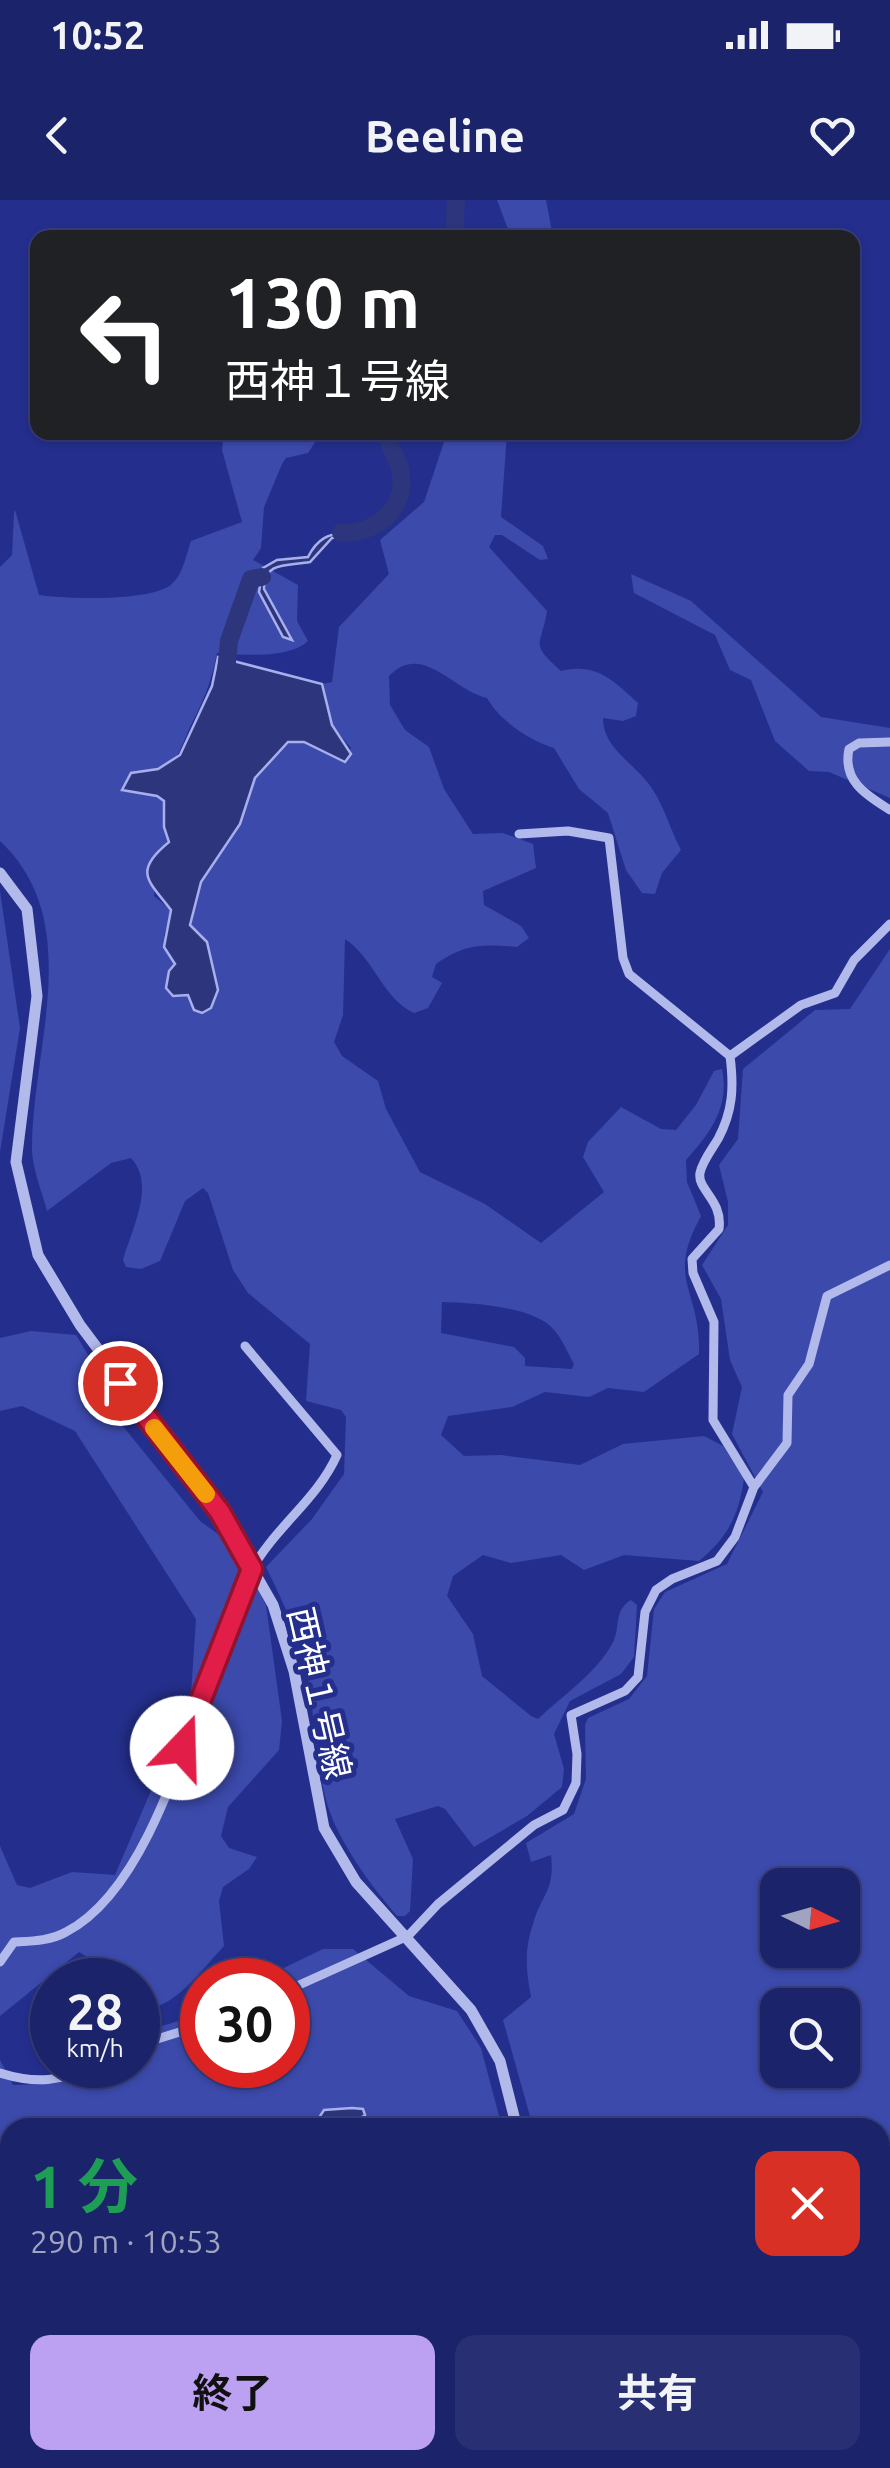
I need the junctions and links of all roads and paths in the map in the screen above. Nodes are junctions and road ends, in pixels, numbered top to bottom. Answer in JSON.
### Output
{"nodes":[{"id":1,"x":890,"y":742,"type":"edge"},
{"id":2,"x":890,"y":810,"type":"edge"},
{"id":3,"x":520,"y":834,"type":"dead end"},
{"id":4,"x":0,"y":873,"type":"edge"},
{"id":5,"x":890,"y":924,"type":"edge"},
{"id":6,"x":730,"y":1056,"type":"junction"},
{"id":7,"x":890,"y":1265,"type":"edge"},
{"id":8,"x":246,"y":1346,"type":"dead end"},
{"id":9,"x":754,"y":1486,"type":"junction"},
{"id":10,"x":252,"y":1569,"type":"junction"},
{"id":11,"x":408,"y":1936,"type":"junction"},
{"id":12,"x":0,"y":1962,"type":"edge"},
{"id":13,"x":310,"y":1980,"type":"edge"},
{"id":14,"x":0,"y":2073,"type":"edge"},
{"id":15,"x":30,"y":2082,"type":"edge"},
{"id":16,"x":515,"y":2118,"type":"edge"}],
"edges":[{"from":1,"to":2,"type":"street"},
{"from":3,"to":6,"type":"street"},
{"from":4,"to":10,"type":"street","name":"西神１号線"},
{"from":5,"to":6,"type":"street"},
{"from":6,"to":9,"type":"street"},
{"from":7,"to":9,"type":"street"},
{"from":8,"to":10,"type":"street"},
{"from":9,"to":11,"type":"street"},
{"from":10,"to":11,"type":"street","name":"西神１号線"},
{"from":10,"to":12,"type":"street"},
{"from":11,"to":13,"type":"street"},
{"from":11,"to":16,"type":"street","name":"西神１号線"},
{"from":14,"to":15,"type":"street"}]}
